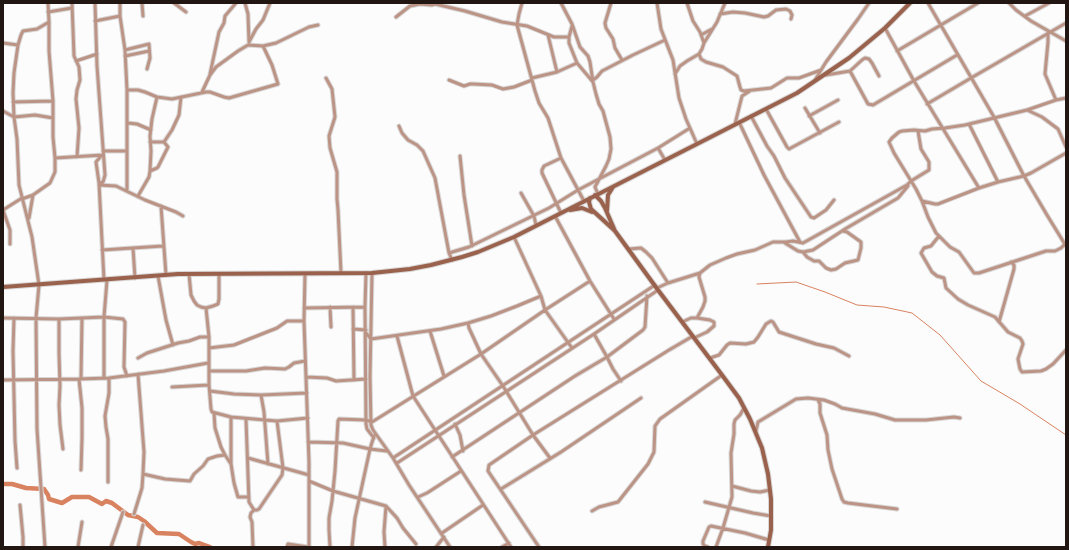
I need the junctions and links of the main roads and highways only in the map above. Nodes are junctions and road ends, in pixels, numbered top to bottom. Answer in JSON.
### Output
{"nodes":[{"id":1,"x":910,"y":3,"type":"edge"},
{"id":2,"x":613,"y":187,"type":"junction"},
{"id":3,"x":597,"y":195,"type":"junction"},
{"id":4,"x":590,"y":198,"type":"junction"},
{"id":5,"x":563,"y":212,"type":"junction"},
{"id":6,"x":593,"y":212,"type":"junction"},
{"id":7,"x":607,"y":213,"type":"junction"},
{"id":8,"x":616,"y":231,"type":"junction"},
{"id":9,"x":3,"y":287,"type":"edge"},
{"id":10,"x":768,"y":547,"type":"edge"}],
"edges":[{"from":1,"to":2,"type":"main road"},
{"from":2,"to":3,"type":"main road"},
{"from":2,"to":7,"type":"main road"},
{"from":3,"to":4,"type":"main road"},
{"from":3,"to":7,"type":"main road"},
{"from":4,"to":5,"type":"main road"},
{"from":4,"to":6,"type":"main road"},
{"from":5,"to":6,"type":"main road"},
{"from":5,"to":9,"type":"main road"},
{"from":6,"to":8,"type":"main road"},
{"from":7,"to":8,"type":"main road"},
{"from":8,"to":10,"type":"main road"}]}
